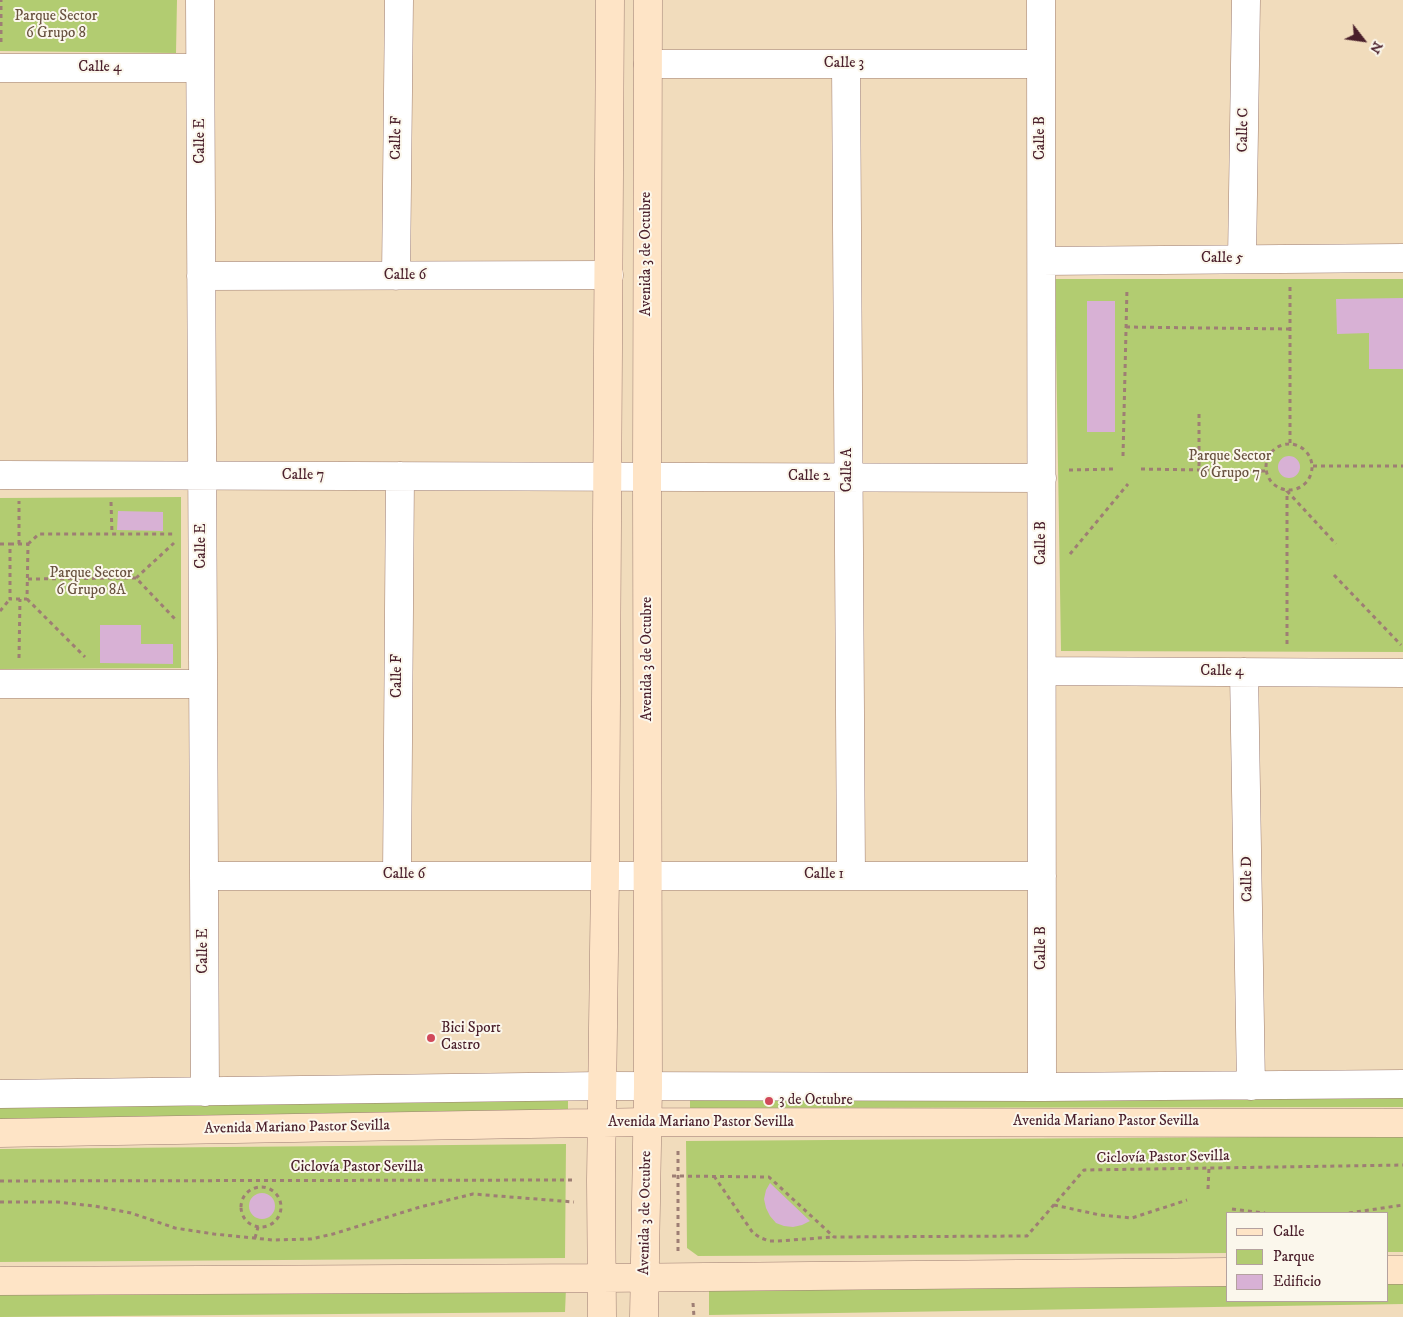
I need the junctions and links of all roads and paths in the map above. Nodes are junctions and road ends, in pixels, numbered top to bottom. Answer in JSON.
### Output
{"nodes":[{"id":1,"x":1,"y":0,"type":"edge"},
{"id":2,"x":200,"y":0,"type":"edge"},
{"id":3,"x":399,"y":0,"type":"edge"},
{"id":4,"x":610,"y":0,"type":"edge"},
{"id":5,"x":648,"y":0,"type":"edge"},
{"id":6,"x":1041,"y":0,"type":"edge"},
{"id":7,"x":1246,"y":0,"type":"edge"},
{"id":8,"x":648,"y":64,"type":"junction"},
{"id":9,"x":846,"y":64,"type":"junction"},
{"id":10,"x":1041,"y":64,"type":"junction"},
{"id":11,"x":0,"y":68,"type":"edge"},
{"id":12,"x":200,"y":68,"type":"junction"},
{"id":13,"x":1403,"y":258,"type":"edge"},
{"id":14,"x":1242,"y":259,"type":"junction"},
{"id":15,"x":1042,"y":260,"type":"junction"},
{"id":16,"x":201,"y":276,"type":"junction"},
{"id":17,"x":396,"y":276,"type":"junction"},
{"id":18,"x":609,"y":276,"type":"junction"},
{"id":19,"x":1127,"y":285,"type":"dead end"},
{"id":20,"x":1299,"y":286,"type":"dead end"},
{"id":21,"x":1126,"y":327,"type":"junction"},
{"id":22,"x":1290,"y":329,"type":"junction"},
{"id":23,"x":1199,"y":414,"type":"dead end"},
{"id":24,"x":1290,"y":444,"type":"junction"},
{"id":25,"x":1123,"y":456,"type":"dead end"},
{"id":26,"x":1312,"y":466,"type":"junction"},
{"id":27,"x":1403,"y":466,"type":"edge"},
{"id":28,"x":1114,"y":469,"type":"dead end"},
{"id":29,"x":1142,"y":469,"type":"dead end"},
{"id":30,"x":1200,"y":470,"type":"junction"},
{"id":31,"x":1266,"y":471,"type":"junction"},
{"id":32,"x":1042,"y":474,"type":"junction"},
{"id":33,"x":10,"y":475,"type":"edge"},
{"id":34,"x":202,"y":476,"type":"junction"},
{"id":35,"x":400,"y":476,"type":"junction"},
{"id":36,"x":607,"y":477,"type":"junction"},
{"id":37,"x":646,"y":477,"type":"junction"},
{"id":38,"x":848,"y":477,"type":"junction"},
{"id":39,"x":1128,"y":484,"type":"dead end"},
{"id":40,"x":1287,"y":491,"type":"junction"},
{"id":41,"x":111,"y":502,"type":"dead end"},
{"id":42,"x":112,"y":534,"type":"junction"},
{"id":43,"x":178,"y":534,"type":"dead end"},
{"id":44,"x":178,"y":539,"type":"dead end"},
{"id":45,"x":0,"y":544,"type":"edge"},
{"id":46,"x":10,"y":544,"type":"junction"},
{"id":47,"x":18,"y":544,"type":"junction"},
{"id":48,"x":28,"y":544,"type":"junction"},
{"id":49,"x":1336,"y":544,"type":"dead end"},
{"id":50,"x":1064,"y":561,"type":"dead end"},
{"id":51,"x":1334,"y":575,"type":"dead end"},
{"id":52,"x":136,"y":578,"type":"junction"},
{"id":53,"x":28,"y":579,"type":"junction"},
{"id":54,"x":10,"y":599,"type":"junction"},
{"id":55,"x":20,"y":599,"type":"junction"},
{"id":56,"x":27,"y":599,"type":"junction"},
{"id":57,"x":0,"y":611,"type":"edge"},
{"id":58,"x":178,"y":622,"type":"dead end"},
{"id":59,"x":1392,"y":646,"type":"dead end"},
{"id":60,"x":1402,"y":646,"type":"edge"},
{"id":61,"x":89,"y":660,"type":"dead end"},
{"id":62,"x":1042,"y":670,"type":"junction"},
{"id":63,"x":1244,"y":672,"type":"junction"},
{"id":64,"x":1287,"y":672,"type":"junction"},
{"id":65,"x":1403,"y":673,"type":"edge"},
{"id":66,"x":9,"y":684,"type":"edge"},
{"id":67,"x":203,"y":684,"type":"junction"},
{"id":68,"x":397,"y":875,"type":"junction"},
{"id":69,"x":605,"y":875,"type":"junction"},
{"id":70,"x":649,"y":875,"type":"junction"},
{"id":71,"x":851,"y":875,"type":"junction"},
{"id":72,"x":204,"y":876,"type":"junction"},
{"id":73,"x":1042,"y":876,"type":"junction"},
{"id":74,"x":1403,"y":1084,"type":"edge"},
{"id":75,"x":602,"y":1086,"type":"junction"},
{"id":76,"x":1252,"y":1086,"type":"junction"},
{"id":77,"x":648,"y":1087,"type":"junction"},
{"id":78,"x":1042,"y":1087,"type":"junction"},
{"id":79,"x":205,"y":1092,"type":"junction"},
{"id":80,"x":0,"y":1094,"type":"edge"},
{"id":81,"x":648,"y":1122,"type":"junction"},
{"id":82,"x":678,"y":1122,"type":"junction"},
{"id":83,"x":1403,"y":1122,"type":"edge"},
{"id":84,"x":602,"y":1123,"type":"junction"},
{"id":85,"x":0,"y":1132,"type":"edge"},
{"id":86,"x":1403,"y":1165,"type":"edge"},
{"id":87,"x":1209,"y":1168,"type":"junction"},
{"id":88,"x":678,"y":1176,"type":"junction"},
{"id":89,"x":714,"y":1176,"type":"junction"},
{"id":90,"x":647,"y":1177,"type":"junction"},
{"id":91,"x":0,"y":1180,"type":"edge"},
{"id":92,"x":264,"y":1180,"type":"junction"},
{"id":93,"x":601,"y":1180,"type":"junction"},
{"id":94,"x":263,"y":1186,"type":"junction"},
{"id":95,"x":1208,"y":1189,"type":"dead end"},
{"id":96,"x":1187,"y":1200,"type":"dead end"},
{"id":97,"x":0,"y":1202,"type":"edge"},
{"id":98,"x":577,"y":1202,"type":"dead end"},
{"id":99,"x":1054,"y":1205,"type":"junction"},
{"id":100,"x":1402,"y":1205,"type":"edge"},
{"id":101,"x":1232,"y":1209,"type":"dead end"},
{"id":102,"x":1257,"y":1212,"type":"edge"},
{"id":103,"x":1356,"y":1212,"type":"edge"},
{"id":104,"x":258,"y":1227,"type":"junction"},
{"id":105,"x":834,"y":1237,"type":"junction"},
{"id":106,"x":255,"y":1239,"type":"junction"},
{"id":107,"x":1388,"y":1270,"type":"edge"},
{"id":108,"x":1403,"y":1270,"type":"edge"},
{"id":109,"x":1226,"y":1272,"type":"edge"},
{"id":110,"x":602,"y":1278,"type":"junction"},
{"id":111,"x":644,"y":1278,"type":"junction"},
{"id":112,"x":678,"y":1278,"type":"junction"},
{"id":113,"x":0,"y":1281,"type":"edge"},
{"id":114,"x":602,"y":1317,"type":"edge"},
{"id":115,"x":644,"y":1317,"type":"edge"}],
"edges":[{"from":1,"to":11,"type":"path"},
{"from":2,"to":12,"type":"street","name":"Calle E"},
{"from":3,"to":17,"type":"street","name":"Calle F"},
{"from":4,"to":18,"type":"street"},
{"from":5,"to":8,"type":"street","name":"Avenida 3 de Octubre"},
{"from":6,"to":10,"type":"street","name":"Calle B"},
{"from":7,"to":14,"type":"street","name":"Calle C"},
{"from":8,"to":9,"type":"street","name":"Calle 3"},
{"from":8,"to":37,"type":"street","name":"Avenida 3 de Octubre"},
{"from":9,"to":10,"type":"street","name":"Calle 3"},
{"from":9,"to":38,"type":"street","name":"Calle A"},
{"from":10,"to":15,"type":"street","name":"Calle B"},
{"from":11,"to":12,"type":"street","name":"Calle 4"},
{"from":12,"to":16,"type":"street","name":"Calle E"},
{"from":13,"to":14,"type":"street","name":"Calle 5"},
{"from":14,"to":15,"type":"street","name":"Calle 5"},
{"from":15,"to":32,"type":"street","name":"Calle B"},
{"from":16,"to":17,"type":"street","name":"Calle 6"},
{"from":16,"to":34,"type":"street","name":"Calle E"},
{"from":17,"to":18,"type":"street","name":"Calle 6"},
{"from":18,"to":36,"type":"street"},
{"from":19,"to":21,"type":"path"},
{"from":20,"to":22,"type":"path"},
{"from":21,"to":22,"type":"path"},
{"from":21,"to":25,"type":"path"},
{"from":22,"to":24,"type":"path"},
{"from":23,"to":30,"type":"path"},
{"from":24,"to":26,"type":"path"},
{"from":24,"to":31,"type":"path"},
{"from":26,"to":27,"type":"path"},
{"from":26,"to":40,"type":"path"},
{"from":28,"to":32,"type":"path"},
{"from":29,"to":30,"type":"path"},
{"from":30,"to":31,"type":"path"},
{"from":31,"to":40,"type":"path"},
{"from":32,"to":38,"type":"street","name":"Calle 2"},
{"from":32,"to":62,"type":"street","name":"Calle B"},
{"from":33,"to":34,"type":"street","name":"Calle 7"},
{"from":33,"to":47,"type":"path"},
{"from":34,"to":35,"type":"street","name":"Calle 7"},
{"from":34,"to":67,"type":"street","name":"Calle E"},
{"from":35,"to":36,"type":"street","name":"Calle 7"},
{"from":35,"to":68,"type":"street","name":"Calle F"},
{"from":36,"to":37,"type":"street","name":"Calle 2"},
{"from":36,"to":69,"type":"street"},
{"from":37,"to":38,"type":"street","name":"Calle 2"},
{"from":37,"to":70,"type":"street","name":"Avenida 3 de Octubre"},
{"from":38,"to":71,"type":"street","name":"Calle A"},
{"from":39,"to":50,"type":"path"},
{"from":40,"to":49,"type":"path"},
{"from":40,"to":64,"type":"path"},
{"from":41,"to":42,"type":"path"},
{"from":42,"to":43,"type":"path"},
{"from":42,"to":48,"type":"path"},
{"from":44,"to":52,"type":"path"},
{"from":45,"to":46,"type":"path"},
{"from":46,"to":47,"type":"path"},
{"from":46,"to":54,"type":"path"},
{"from":47,"to":48,"type":"path"},
{"from":48,"to":53,"type":"path"},
{"from":51,"to":60,"type":"path"},
{"from":52,"to":53,"type":"path"},
{"from":52,"to":58,"type":"path"},
{"from":53,"to":56,"type":"path"},
{"from":54,"to":55,"type":"path"},
{"from":54,"to":57,"type":"path"},
{"from":55,"to":56,"type":"path"},
{"from":55,"to":66,"type":"path"},
{"from":56,"to":61,"type":"path"},
{"from":59,"to":60,"type":"path"},
{"from":62,"to":63,"type":"street","name":"Calle 4"},
{"from":62,"to":73,"type":"street","name":"Calle B"},
{"from":63,"to":64,"type":"street","name":"Calle 4"},
{"from":63,"to":76,"type":"street","name":"Calle D"},
{"from":64,"to":65,"type":"street","name":"Calle 4"},
{"from":66,"to":67,"type":"street"},
{"from":67,"to":72,"type":"street","name":"Calle E"},
{"from":68,"to":69,"type":"street","name":"Calle 6"},
{"from":68,"to":72,"type":"street","name":"Calle 6"},
{"from":69,"to":70,"type":"street","name":"Calle 1"},
{"from":69,"to":75,"type":"street"},
{"from":70,"to":71,"type":"street","name":"Calle 1"},
{"from":70,"to":77,"type":"street","name":"Avenida 3 de Octubre"},
{"from":71,"to":73,"type":"street","name":"Calle 1"},
{"from":72,"to":79,"type":"street","name":"Calle E"},
{"from":73,"to":78,"type":"street","name":"Calle B"},
{"from":74,"to":76,"type":"street"},
{"from":75,"to":77,"type":"street"},
{"from":75,"to":79,"type":"street"},
{"from":75,"to":84,"type":"street"},
{"from":76,"to":78,"type":"street"},
{"from":77,"to":78,"type":"street"},
{"from":77,"to":81,"type":"street","name":"Avenida 3 de Octubre"},
{"from":79,"to":80,"type":"street"},
{"from":81,"to":82,"type":"street","name":"Avenida Mariano Pastor Sevilla"},
{"from":81,"to":84,"type":"street","name":"Avenida Mariano Pastor Sevilla"},
{"from":81,"to":90,"type":"street","name":"Avenida 3 de Octubre"},
{"from":82,"to":83,"type":"street","name":"Avenida Mariano Pastor Sevilla"},
{"from":82,"to":88,"type":"path"},
{"from":84,"to":85,"type":"street","name":"Avenida Mariano Pastor Sevilla"},
{"from":84,"to":93,"type":"street"},
{"from":86,"to":87,"type":"path","name":"Ciclovía Pastor Sevilla"},
{"from":87,"to":95,"type":"path"},
{"from":87,"to":99,"type":"path","name":"Ciclovía Pastor Sevilla"},
{"from":88,"to":89,"type":"path"},
{"from":88,"to":90,"type":"path"},
{"from":88,"to":112,"type":"path"},
{"from":89,"to":105,"type":"path"},
{"from":89,"to":105,"type":"path","name":"Ciclovía Pastor Sevilla"},
{"from":90,"to":111,"type":"street","name":"Avenida 3 de Octubre"},
{"from":91,"to":92,"type":"path","name":"Ciclovía Pastor Sevilla"},
{"from":92,"to":93,"type":"path","name":"Ciclovía Pastor Sevilla"},
{"from":92,"to":94,"type":"path"},
{"from":93,"to":110,"type":"street"},
{"from":94,"to":104,"type":"path"},
{"from":94,"to":104,"type":"path"},
{"from":96,"to":99,"type":"path"},
{"from":97,"to":106,"type":"path"},
{"from":98,"to":106,"type":"path"},
{"from":99,"to":105,"type":"path","name":"Ciclovía Pastor Sevilla"},
{"from":100,"to":103,"type":"path"},
{"from":101,"to":102,"type":"path"},
{"from":104,"to":106,"type":"path"},
{"from":107,"to":108,"type":"street"},
{"from":109,"to":112,"type":"street"},
{"from":110,"to":111,"type":"street"},
{"from":110,"to":113,"type":"street"},
{"from":110,"to":114,"type":"street"},
{"from":111,"to":112,"type":"street"},
{"from":111,"to":115,"type":"street","name":"Avenida 3 de Octubre"}]}
